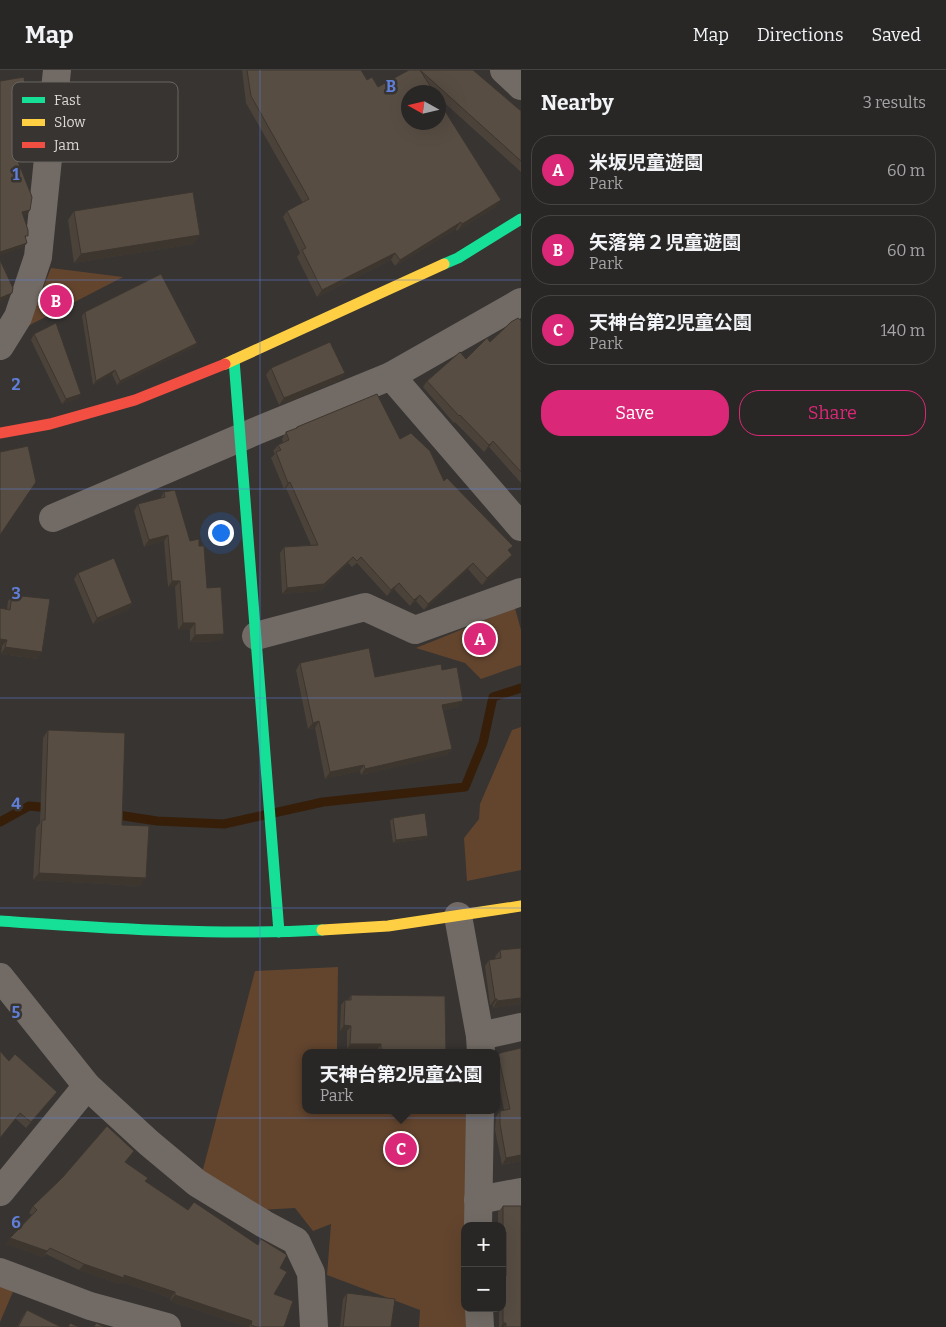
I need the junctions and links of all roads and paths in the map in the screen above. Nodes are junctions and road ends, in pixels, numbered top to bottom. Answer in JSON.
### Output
{"nodes":[{"id":1,"x":504,"y":70,"type":"edge"},
{"id":2,"x":521,"y":86,"type":"edge"},
{"id":3,"x":48,"y":162,"type":"edge"},
{"id":4,"x":521,"y":219,"type":"edge"},
{"id":5,"x":521,"y":302,"type":"edge"},
{"id":6,"x":0,"y":346,"type":"edge"},
{"id":7,"x":234,"y":360,"type":"junction"},
{"id":8,"x":391,"y":376,"type":"junction"},
{"id":9,"x":0,"y":434,"type":"edge"},
{"id":10,"x":240,"y":438,"type":"junction"},
{"id":11,"x":53,"y":518,"type":"dead end"},
{"id":12,"x":521,"y":527,"type":"edge"},
{"id":13,"x":521,"y":592,"type":"edge"},
{"id":14,"x":256,"y":636,"type":"junction"},
{"id":15,"x":521,"y":906,"type":"edge"},
{"id":16,"x":458,"y":916,"type":"junction"},
{"id":17,"x":0,"y":921,"type":"edge"},
{"id":18,"x":279,"y":932,"type":"junction"},
{"id":19,"x":0,"y":977,"type":"edge"},
{"id":20,"x":521,"y":1027,"type":"edge"},
{"id":21,"x":480,"y":1044,"type":"edge"},
{"id":22,"x":87,"y":1086,"type":"junction"},
{"id":23,"x":480,"y":1114,"type":"edge"},
{"id":24,"x":0,"y":1192,"type":"edge"},
{"id":25,"x":521,"y":1192,"type":"edge"},
{"id":26,"x":478,"y":1213,"type":"edge"},
{"id":27,"x":0,"y":1272,"type":"edge"},
{"id":28,"x":480,"y":1312,"type":"edge"},
{"id":29,"x":167,"y":1327,"type":"edge"},
{"id":30,"x":314,"y":1327,"type":"edge"},
{"id":31,"x":480,"y":1327,"type":"edge"}],
"edges":[{"from":1,"to":2,"type":"street"},
{"from":3,"to":6,"type":"street"},
{"from":4,"to":7,"type":"street"},
{"from":5,"to":8,"type":"street"},
{"from":7,"to":9,"type":"street"},
{"from":7,"to":10,"type":"street"},
{"from":8,"to":10,"type":"street"},
{"from":8,"to":12,"type":"street"},
{"from":10,"to":11,"type":"street"},
{"from":10,"to":14,"type":"street"},
{"from":13,"to":14,"type":"street"},
{"from":14,"to":18,"type":"street"},
{"from":15,"to":16,"type":"street"},
{"from":16,"to":18,"type":"street"},
{"from":16,"to":21,"type":"street"},
{"from":17,"to":18,"type":"street"},
{"from":19,"to":22,"type":"street"},
{"from":20,"to":21,"type":"street"},
{"from":22,"to":24,"type":"street"},
{"from":22,"to":30,"type":"street"},
{"from":23,"to":26,"type":"street"},
{"from":25,"to":26,"type":"street"},
{"from":27,"to":29,"type":"street"},
{"from":28,"to":31,"type":"street"}]}
